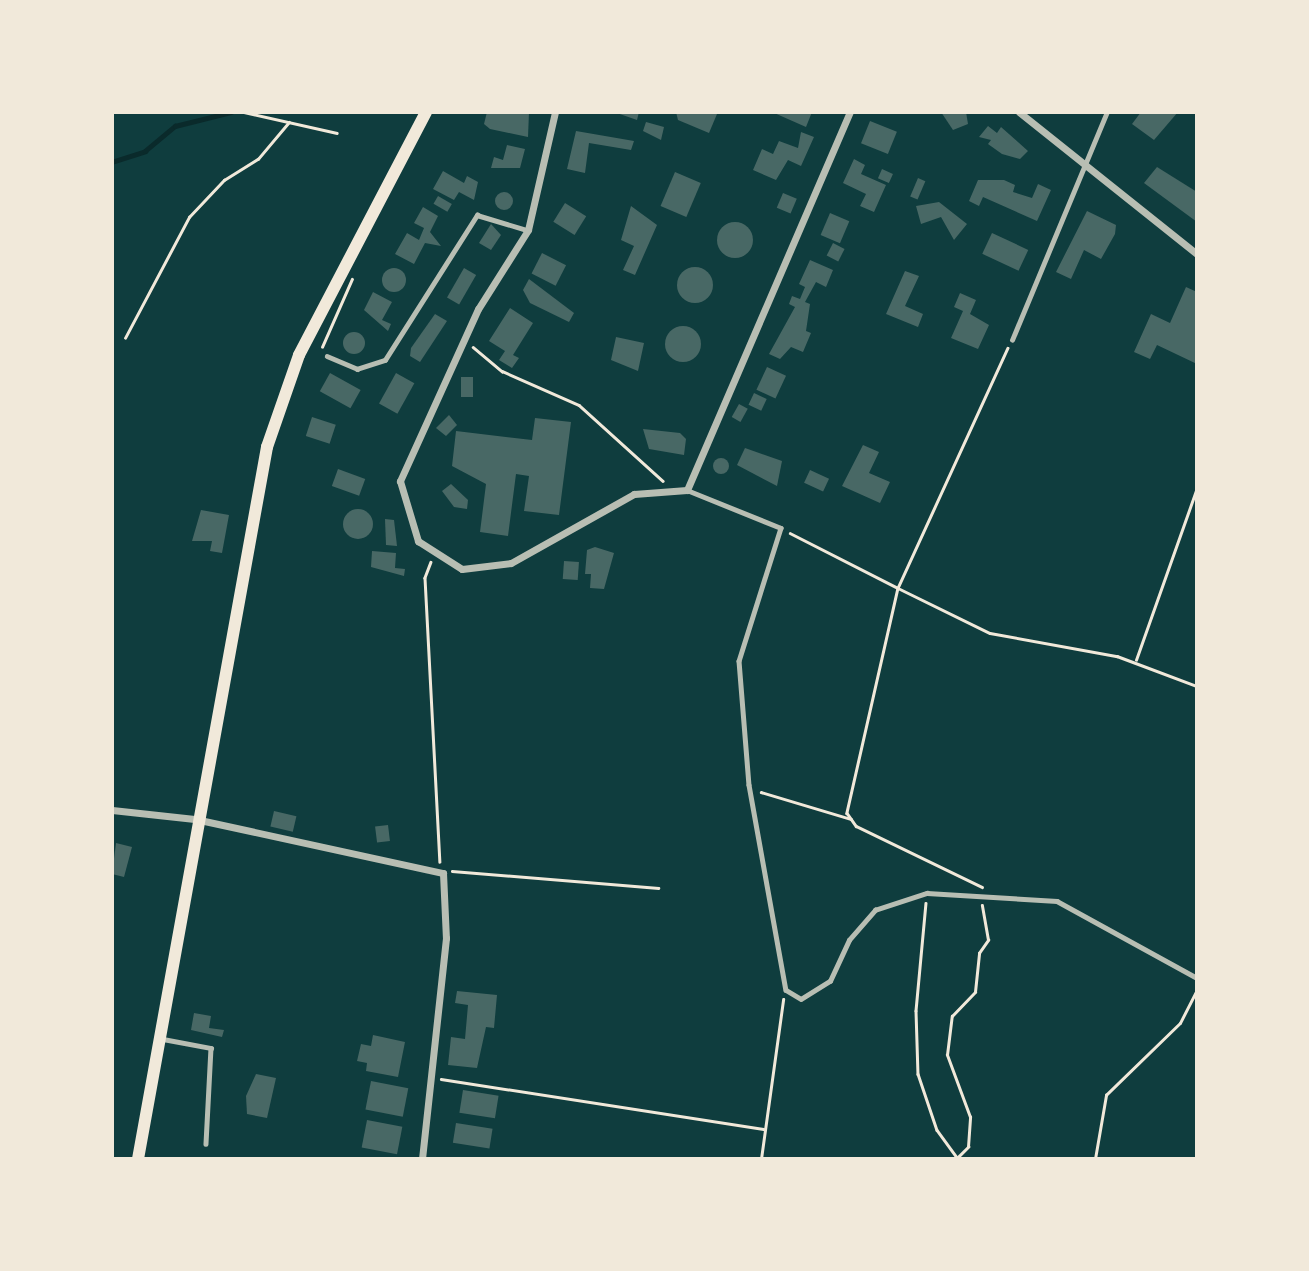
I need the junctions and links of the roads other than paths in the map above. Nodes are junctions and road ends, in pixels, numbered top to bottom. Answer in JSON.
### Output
{"nodes":[{"id":1,"x":426,"y":112,"type":"edge"},
{"id":2,"x":555,"y":112,"type":"edge"},
{"id":3,"x":850,"y":112,"type":"edge"},
{"id":4,"x":1019,"y":112,"type":"edge"},
{"id":5,"x":1107,"y":112,"type":"edge"},
{"id":6,"x":1083,"y":164,"type":"junction"},
{"id":7,"x":528,"y":230,"type":"junction"},
{"id":8,"x":1197,"y":254,"type":"edge"},
{"id":9,"x":1012,"y":340,"type":"road end"},
{"id":10,"x":327,"y":356,"type":"dead end"},
{"id":11,"x":687,"y":490,"type":"junction"},
{"id":12,"x":112,"y":810,"type":"edge"},
{"id":13,"x":195,"y":819,"type":"junction"},
{"id":14,"x":1197,"y":978,"type":"edge"},
{"id":15,"x":159,"y":1039,"type":"junction"},
{"id":16,"x":206,"y":1144,"type":"dead end"},
{"id":17,"x":138,"y":1159,"type":"edge"},
{"id":18,"x":422,"y":1159,"type":"edge"}],
"edges":[{"from":1,"to":13,"type":"main road"},
{"from":2,"to":7,"type":"street"},
{"from":3,"to":11,"type":"street"},
{"from":4,"to":6,"type":"street"},
{"from":5,"to":6,"type":"lane"},
{"from":6,"to":8,"type":"street"},
{"from":6,"to":9,"type":"lane"},
{"from":7,"to":10,"type":"lane"},
{"from":7,"to":11,"type":"street"},
{"from":11,"to":14,"type":"lane"},
{"from":12,"to":13,"type":"street"},
{"from":13,"to":15,"type":"main road"},
{"from":13,"to":18,"type":"street"},
{"from":15,"to":16,"type":"lane"},
{"from":15,"to":17,"type":"main road"}]}
